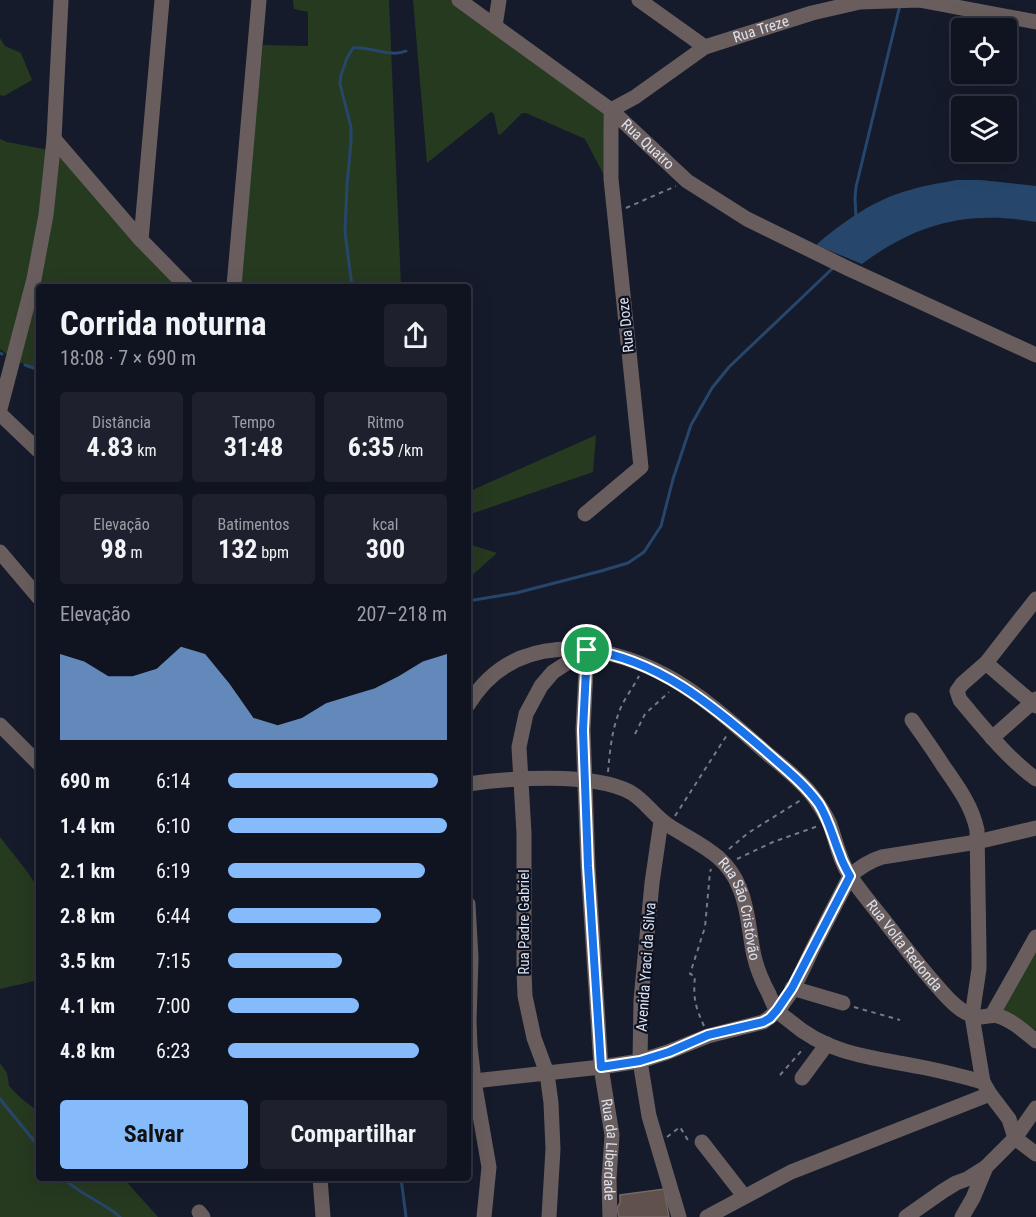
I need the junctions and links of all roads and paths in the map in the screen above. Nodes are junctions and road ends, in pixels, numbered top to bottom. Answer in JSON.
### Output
{"nodes":[{"id":1,"x":61,"y":0,"type":"edge"},
{"id":2,"x":162,"y":0,"type":"edge"},
{"id":3,"x":259,"y":0,"type":"edge"},
{"id":4,"x":459,"y":0,"type":"edge"},
{"id":5,"x":499,"y":0,"type":"edge"},
{"id":6,"x":639,"y":0,"type":"edge"},
{"id":7,"x":892,"y":0,"type":"edge"},
{"id":8,"x":919,"y":0,"type":"edge"},
{"id":9,"x":1036,"y":22,"type":"edge"},
{"id":10,"x":495,"y":26,"type":"junction"},
{"id":11,"x":705,"y":47,"type":"junction"},
{"id":12,"x":611,"y":110,"type":"junction"},
{"id":13,"x":54,"y":139,"type":"junction"},
{"id":14,"x":687,"y":181,"type":"junction"},
{"id":15,"x":615,"y":212,"type":"junction"},
{"id":16,"x":141,"y":240,"type":"junction"},
{"id":17,"x":184,"y":284,"type":"edge"},
{"id":18,"x":234,"y":284,"type":"edge"},
{"id":19,"x":1036,"y":355,"type":"edge"},
{"id":20,"x":0,"y":409,"type":"edge"},
{"id":21,"x":0,"y":414,"type":"edge"},
{"id":22,"x":36,"y":448,"type":"edge"},
{"id":23,"x":585,"y":514,"type":"dead end"},
{"id":24,"x":0,"y":552,"type":"edge"},
{"id":25,"x":36,"y":594,"type":"edge"},
{"id":26,"x":1036,"y":599,"type":"edge"},
{"id":27,"x":587,"y":650,"type":"junction"},
{"id":28,"x":986,"y":663,"type":"junction"},
{"id":29,"x":645,"y":666,"type":"junction"},
{"id":30,"x":677,"y":683,"type":"junction"},
{"id":31,"x":471,"y":701,"type":"edge"},
{"id":32,"x":1035,"y":702,"type":"edge"},
{"id":33,"x":912,"y":720,"type":"dead end"},
{"id":34,"x":734,"y":723,"type":"junction"},
{"id":35,"x":0,"y":725,"type":"edge"},
{"id":36,"x":635,"y":735,"type":"dead end"},
{"id":37,"x":992,"y":738,"type":"junction"},
{"id":38,"x":36,"y":761,"type":"edge"},
{"id":39,"x":520,"y":779,"type":"junction"},
{"id":40,"x":1036,"y":779,"type":"edge"},
{"id":41,"x":585,"y":781,"type":"junction"},
{"id":42,"x":471,"y":783,"type":"edge"},
{"id":43,"x":607,"y":785,"type":"junction"},
{"id":44,"x":811,"y":794,"type":"junction"},
{"id":45,"x":828,"y":822,"type":"junction"},
{"id":46,"x":665,"y":824,"type":"junction"},
{"id":47,"x":1036,"y":828,"type":"edge"},
{"id":48,"x":977,"y":842,"type":"junction"},
{"id":49,"x":723,"y":861,"type":"junction"},
{"id":50,"x":850,"y":876,"type":"junction"},
{"id":51,"x":1036,"y":938,"type":"edge"},
{"id":52,"x":792,"y":988,"type":"junction"},
{"id":53,"x":843,"y":1003,"type":"joint"},
{"id":54,"x":777,"y":1010,"type":"junction"},
{"id":55,"x":992,"y":1015,"type":"junction"},
{"id":56,"x":972,"y":1016,"type":"junction"},
{"id":57,"x":900,"y":1020,"type":"dead end"},
{"id":58,"x":708,"y":1035,"type":"junction"},
{"id":59,"x":812,"y":1038,"type":"junction"},
{"id":60,"x":1036,"y":1041,"type":"edge"},
{"id":61,"x":827,"y":1044,"type":"junction"},
{"id":62,"x":471,"y":1045,"type":"edge"},
{"id":63,"x":640,"y":1061,"type":"junction"},
{"id":64,"x":601,"y":1067,"type":"junction"},
{"id":65,"x":547,"y":1073,"type":"junction"},
{"id":66,"x":780,"y":1075,"type":"dead end"},
{"id":67,"x":802,"y":1078,"type":"dead end"},
{"id":68,"x":474,"y":1081,"type":"junction"},
{"id":69,"x":987,"y":1088,"type":"junction"},
{"id":70,"x":1036,"y":1108,"type":"edge"},
{"id":71,"x":1016,"y":1138,"type":"junction"},
{"id":72,"x":702,"y":1142,"type":"joint"},
{"id":73,"x":658,"y":1144,"type":"junction"},
{"id":74,"x":1036,"y":1154,"type":"edge"},
{"id":75,"x":987,"y":1167,"type":"junction"},
{"id":76,"x":315,"y":1181,"type":"edge"},
{"id":77,"x":320,"y":1181,"type":"edge"},
{"id":78,"x":744,"y":1196,"type":"junction"},
{"id":79,"x":322,"y":1200,"type":"junction"},
{"id":80,"x":323,"y":1217,"type":"edge"},
{"id":81,"x":484,"y":1217,"type":"edge"},
{"id":82,"x":549,"y":1217,"type":"edge"},
{"id":83,"x":610,"y":1217,"type":"edge"},
{"id":84,"x":679,"y":1217,"type":"edge"},
{"id":85,"x":707,"y":1217,"type":"edge"},
{"id":86,"x":906,"y":1217,"type":"edge"},
{"id":87,"x":962,"y":1217,"type":"edge"}],
"edges":[{"from":1,"to":13,"type":"street"},
{"from":2,"to":16,"type":"street"},
{"from":3,"to":18,"type":"street"},
{"from":4,"to":10,"type":"street","name":"Rua Quatro"},
{"from":5,"to":10,"type":"street"},
{"from":6,"to":11,"type":"street"},
{"from":7,"to":8,"type":"street","name":"Rua Treze"},
{"from":7,"to":11,"type":"street","name":"Rua Treze"},
{"from":8,"to":9,"type":"street","name":"Rua Treze"},
{"from":10,"to":12,"type":"street","name":"Rua Quatro"},
{"from":11,"to":12,"type":"street","name":"Rua Treze"},
{"from":12,"to":14,"type":"street","name":"Rua Quatro"},
{"from":12,"to":15,"type":"street","name":"Rua Doze"},
{"from":13,"to":16,"type":"street"},
{"from":13,"to":20,"type":"street"},
{"from":14,"to":15,"type":"path"},
{"from":14,"to":19,"type":"street","name":"Rua Quatro"},
{"from":15,"to":23,"type":"street","name":"Rua Doze"},
{"from":16,"to":17,"type":"street"},
{"from":21,"to":22,"type":"street"},
{"from":24,"to":25,"type":"street"},
{"from":26,"to":28,"type":"street"},
{"from":27,"to":29,"type":"street","name":"Rua Volta Redonda"},
{"from":27,"to":31,"type":"street","name":"Rua Volta Redonda"},
{"from":27,"to":39,"type":"street","name":"Rua Padre Gabriel"},
{"from":27,"to":41,"type":"street","name":"Rua da Liberdade"},
{"from":28,"to":32,"type":"street"},
{"from":28,"to":37,"type":"street"},
{"from":29,"to":30,"type":"street","name":"Rua Volta Redonda"},
{"from":29,"to":43,"type":"path"},
{"from":30,"to":34,"type":"street","name":"Rua Volta Redonda"},
{"from":30,"to":36,"type":"path"},
{"from":32,"to":37,"type":"street"},
{"from":33,"to":48,"type":"street"},
{"from":34,"to":44,"type":"street","name":"Rua Volta Redonda"},
{"from":34,"to":46,"type":"path"},
{"from":35,"to":38,"type":"street"},
{"from":37,"to":40,"type":"street"},
{"from":39,"to":41,"type":"street","name":"Rua São Cristóvão"},
{"from":39,"to":42,"type":"street","name":"Rua São Cristóvão"},
{"from":39,"to":65,"type":"street","name":"Rua Padre Gabriel"},
{"from":41,"to":43,"type":"street","name":"Rua São Cristóvão"},
{"from":41,"to":64,"type":"street","name":"Rua da Liberdade"},
{"from":43,"to":46,"type":"street","name":"Rua São Cristóvão"},
{"from":44,"to":45,"type":"street","name":"Rua Volta Redonda"},
{"from":44,"to":49,"type":"path"},
{"from":45,"to":49,"type":"path"},
{"from":45,"to":50,"type":"street","name":"Rua Volta Redonda"},
{"from":46,"to":49,"type":"street","name":"Rua São Cristóvão"},
{"from":46,"to":63,"type":"street","name":"Avenida Yraci da Silva"},
{"from":47,"to":48,"type":"street"},
{"from":48,"to":50,"type":"street"},
{"from":48,"to":56,"type":"street"},
{"from":49,"to":54,"type":"street","name":"Rua São Cristóvão"},
{"from":49,"to":58,"type":"path"},
{"from":50,"to":52,"type":"street"},
{"from":50,"to":56,"type":"street","name":"Rua Volta Redonda"},
{"from":51,"to":55,"type":"street"},
{"from":52,"to":53,"type":"street"},
{"from":52,"to":54,"type":"street"},
{"from":53,"to":57,"type":"path"},
{"from":54,"to":58,"type":"street"},
{"from":54,"to":59,"type":"street","name":"Rua São Cristóvão"},
{"from":55,"to":56,"type":"street"},
{"from":55,"to":60,"type":"street"},
{"from":56,"to":69,"type":"street"},
{"from":58,"to":63,"type":"street"},
{"from":59,"to":61,"type":"street","name":"Rua São Cristóvão"},
{"from":59,"to":66,"type":"path"},
{"from":61,"to":67,"type":"street"},
{"from":61,"to":69,"type":"street","name":"Rua São Cristóvão"},
{"from":62,"to":68,"type":"street"},
{"from":63,"to":64,"type":"street"},
{"from":63,"to":73,"type":"street","name":"Avenida Yraci da Silva"},
{"from":64,"to":65,"type":"street"},
{"from":64,"to":83,"type":"street","name":"Rua da Liberdade"},
{"from":65,"to":68,"type":"street"},
{"from":65,"to":82,"type":"street","name":"Rua Padre Gabriel"},
{"from":68,"to":81,"type":"street"},
{"from":69,"to":71,"type":"street"},
{"from":69,"to":78,"type":"street"},
{"from":70,"to":71,"type":"street"},
{"from":71,"to":74,"type":"street"},
{"from":71,"to":75,"type":"street"},
{"from":72,"to":73,"type":"path"},
{"from":72,"to":78,"type":"street"},
{"from":73,"to":84,"type":"street","name":"Avenida Yraci da Silva"},
{"from":75,"to":86,"type":"street"},
{"from":75,"to":87,"type":"street"},
{"from":76,"to":79,"type":"street"},
{"from":77,"to":79,"type":"street"},
{"from":78,"to":85,"type":"street"},
{"from":79,"to":80,"type":"street"}]}
